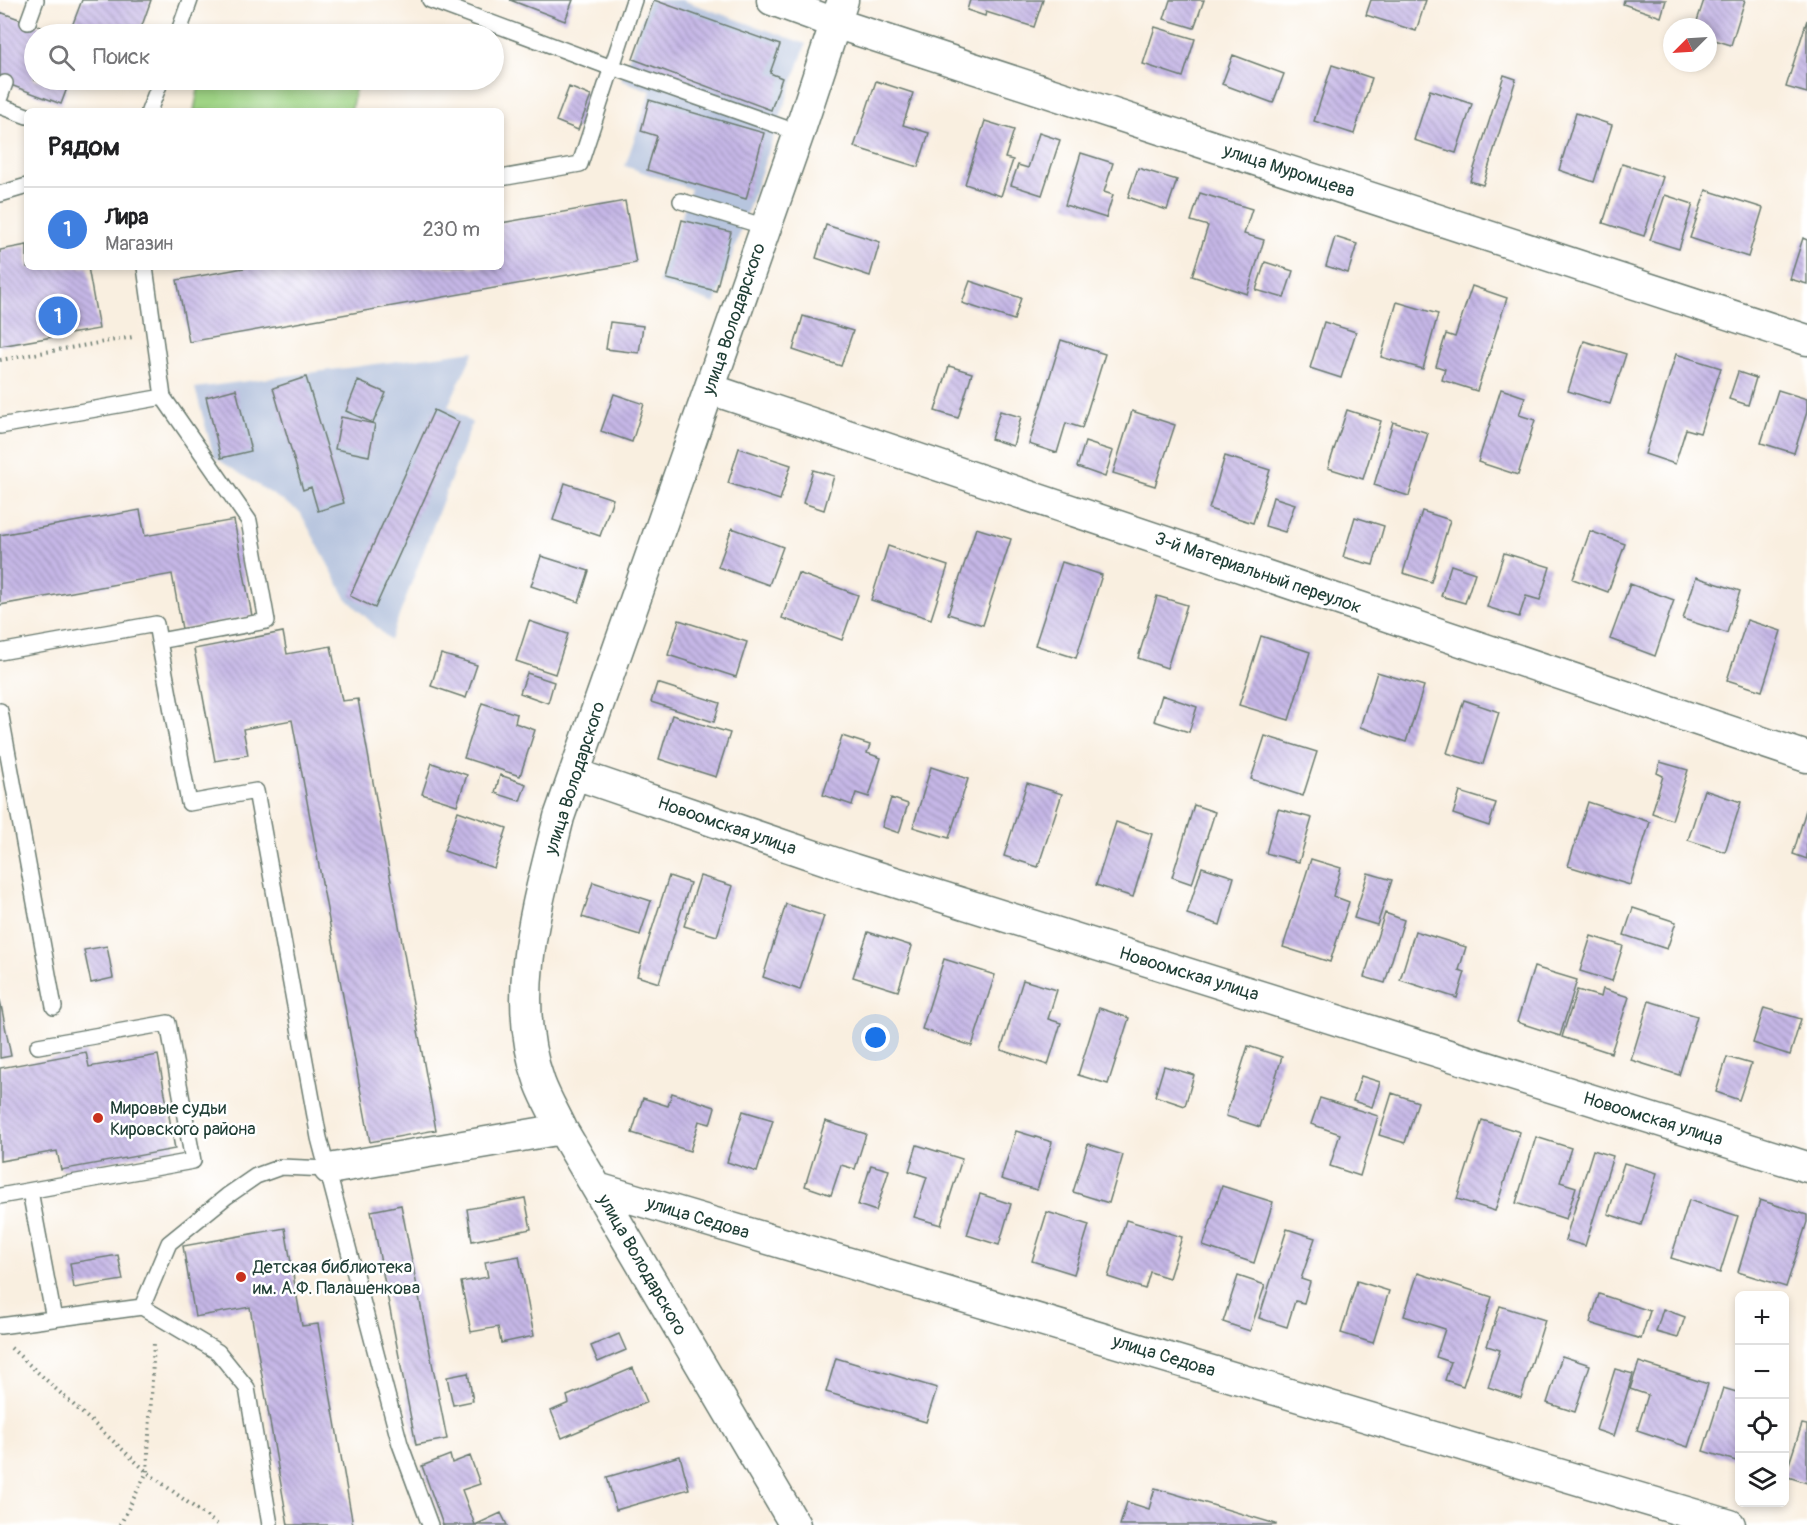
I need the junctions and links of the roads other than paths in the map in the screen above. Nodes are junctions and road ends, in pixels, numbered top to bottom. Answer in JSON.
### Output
{"nodes":[{"id":1,"x":36,"y":0,"type":"edge"},
{"id":2,"x":190,"y":0,"type":"edge"},
{"id":3,"x":430,"y":0,"type":"edge"},
{"id":4,"x":634,"y":0,"type":"edge"},
{"id":5,"x":772,"y":0,"type":"edge"},
{"id":6,"x":839,"y":12,"type":"edge"},
{"id":7,"x":28,"y":22,"type":"dead end"},
{"id":8,"x":182,"y":24,"type":"edge"},
{"id":9,"x":494,"y":24,"type":"edge"},
{"id":10,"x":504,"y":28,"type":"edge"},
{"id":11,"x":612,"y":68,"type":"junction"},
{"id":12,"x":157,"y":90,"type":"edge"},
{"id":13,"x":0,"y":106,"type":"edge"},
{"id":14,"x":150,"y":108,"type":"edge"},
{"id":15,"x":24,"y":115,"type":"edge"},
{"id":16,"x":799,"y":133,"type":"junction"},
{"id":17,"x":504,"y":177,"type":"edge"},
{"id":18,"x":24,"y":187,"type":"edge"},
{"id":19,"x":0,"y":194,"type":"edge"},
{"id":20,"x":681,"y":201,"type":"dead end"},
{"id":21,"x":766,"y":226,"type":"junction"},
{"id":22,"x":145,"y":270,"type":"edge"},
{"id":23,"x":1807,"y":340,"type":"edge"},
{"id":24,"x":710,"y":388,"type":"junction"},
{"id":25,"x":163,"y":397,"type":"junction"},
{"id":26,"x":0,"y":426,"type":"edge"},
{"id":27,"x":159,"y":641,"type":"junction"},
{"id":28,"x":0,"y":652,"type":"edge"},
{"id":29,"x":0,"y":711,"type":"edge"},
{"id":30,"x":1807,"y":757,"type":"edge"},
{"id":31,"x":574,"y":774,"type":"junction"},
{"id":32,"x":54,"y":1007,"type":"dead end"},
{"id":33,"x":38,"y":1047,"type":"dead end"},
{"id":34,"x":562,"y":1129,"type":"junction"},
{"id":35,"x":1807,"y":1167,"type":"edge"},
{"id":36,"x":328,"y":1168,"type":"junction"},
{"id":37,"x":597,"y":1188,"type":"junction"},
{"id":38,"x":30,"y":1191,"type":"junction"},
{"id":39,"x":0,"y":1196,"type":"edge"},
{"id":40,"x":149,"y":1311,"type":"junction"},
{"id":41,"x":54,"y":1319,"type":"junction"},
{"id":42,"x":0,"y":1326,"type":"edge"},
{"id":43,"x":270,"y":1525,"type":"edge"},
{"id":44,"x":430,"y":1525,"type":"edge"},
{"id":45,"x":795,"y":1525,"type":"edge"},
{"id":46,"x":1730,"y":1525,"type":"edge"}],
"edges":[{"from":1,"to":7,"type":"lane"},
{"from":2,"to":8,"type":"lane"},
{"from":3,"to":9,"type":"lane"},
{"from":4,"to":11,"type":"lane"},
{"from":5,"to":6,"type":"street","name":"улица Муромцева"},
{"from":6,"to":16,"type":"street","name":"улица Володарского"},
{"from":6,"to":23,"type":"street","name":"улица Муромцева"},
{"from":10,"to":11,"type":"lane"},
{"from":11,"to":16,"type":"lane"},
{"from":11,"to":17,"type":"lane"},
{"from":12,"to":14,"type":"lane"},
{"from":13,"to":15,"type":"lane"},
{"from":16,"to":21,"type":"street","name":"улица Володарского"},
{"from":18,"to":19,"type":"lane"},
{"from":20,"to":21,"type":"lane"},
{"from":21,"to":24,"type":"street","name":"улица Володарского"},
{"from":22,"to":25,"type":"lane"},
{"from":24,"to":30,"type":"street","name":"3-й Материальный переулок"},
{"from":24,"to":31,"type":"street","name":"улица Володарского"},
{"from":25,"to":26,"type":"lane"},
{"from":25,"to":27,"type":"lane"},
{"from":27,"to":28,"type":"lane"},
{"from":27,"to":36,"type":"lane"},
{"from":29,"to":32,"type":"lane"},
{"from":31,"to":34,"type":"street","name":"улица Володарского"},
{"from":31,"to":35,"type":"street","name":"Новоомская улица"},
{"from":33,"to":38,"type":"lane"},
{"from":34,"to":36,"type":"street"},
{"from":34,"to":37,"type":"street","name":"улица Володарского"},
{"from":36,"to":40,"type":"lane"},
{"from":36,"to":44,"type":"lane"},
{"from":37,"to":45,"type":"street","name":"улица Володарского"},
{"from":37,"to":46,"type":"street","name":"улица Седова"},
{"from":38,"to":39,"type":"lane"},
{"from":38,"to":41,"type":"lane"},
{"from":40,"to":41,"type":"lane"},
{"from":40,"to":43,"type":"lane"},
{"from":41,"to":42,"type":"lane"}]}
